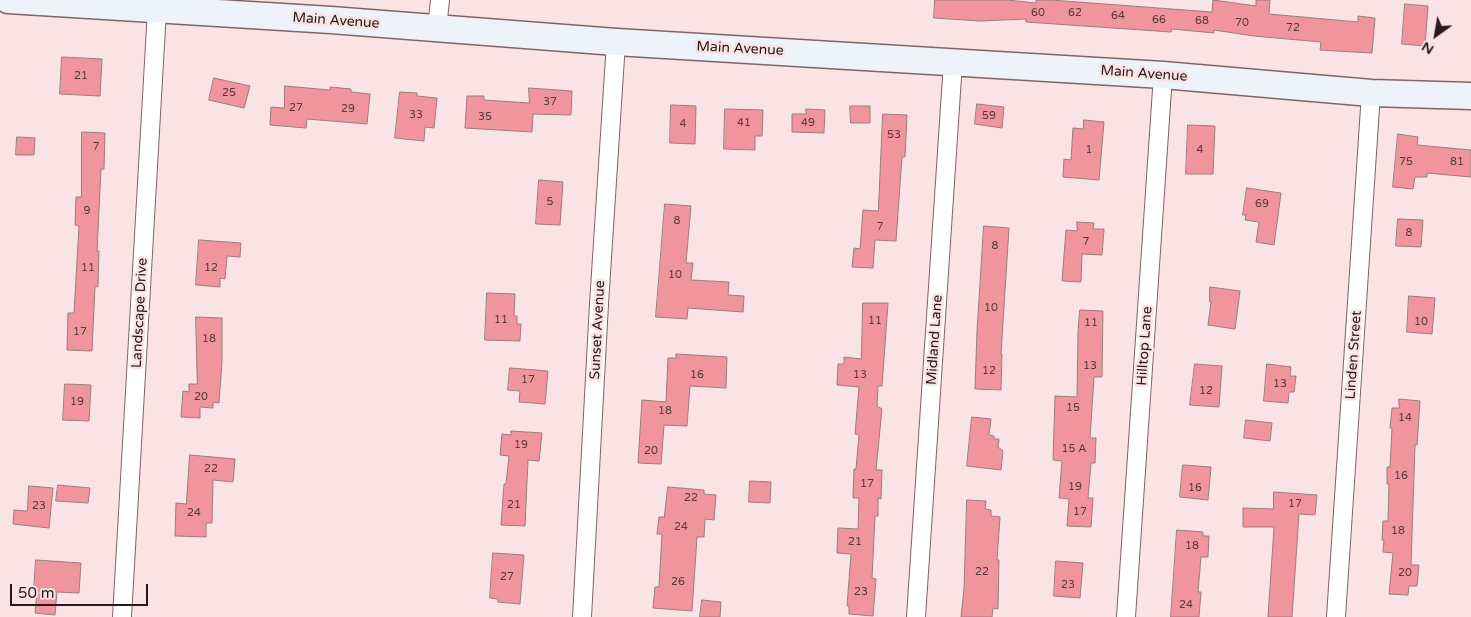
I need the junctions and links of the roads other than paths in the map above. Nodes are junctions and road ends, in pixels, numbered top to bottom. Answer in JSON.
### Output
{"nodes":[{"id":1,"x":8,"y":0,"type":"edge"},
{"id":2,"x":440,"y":0,"type":"edge"},
{"id":3,"x":157,"y":10,"type":"junction"},
{"id":4,"x":437,"y":28,"type":"junction"},
{"id":5,"x":616,"y":42,"type":"junction"},
{"id":6,"x":953,"y":62,"type":"junction"},
{"id":7,"x":1163,"y":74,"type":"junction"},
{"id":8,"x":1371,"y":93,"type":"junction"},
{"id":9,"x":1471,"y":96,"type":"edge"},
{"id":10,"x":122,"y":617,"type":"edge"},
{"id":11,"x":582,"y":617,"type":"edge"},
{"id":12,"x":916,"y":617,"type":"edge"},
{"id":13,"x":1126,"y":617,"type":"edge"},
{"id":14,"x":1336,"y":617,"type":"edge"}],
"edges":[{"from":1,"to":3,"type":"street","name":"Main Avenue"},
{"from":2,"to":4,"type":"street"},
{"from":3,"to":4,"type":"street","name":"Main Avenue"},
{"from":3,"to":10,"type":"street","name":"Landscape Drive"},
{"from":4,"to":5,"type":"street","name":"Main Avenue"},
{"from":5,"to":6,"type":"street","name":"Main Avenue"},
{"from":5,"to":11,"type":"street","name":"Sunset Avenue"},
{"from":6,"to":7,"type":"street","name":"Main Avenue"},
{"from":6,"to":12,"type":"street","name":"Midland Lane"},
{"from":7,"to":8,"type":"street","name":"Main Avenue"},
{"from":7,"to":13,"type":"street","name":"Hilltop Lane"},
{"from":8,"to":9,"type":"street","name":"Main Avenue"},
{"from":8,"to":14,"type":"street","name":"Linden Street"}]}
